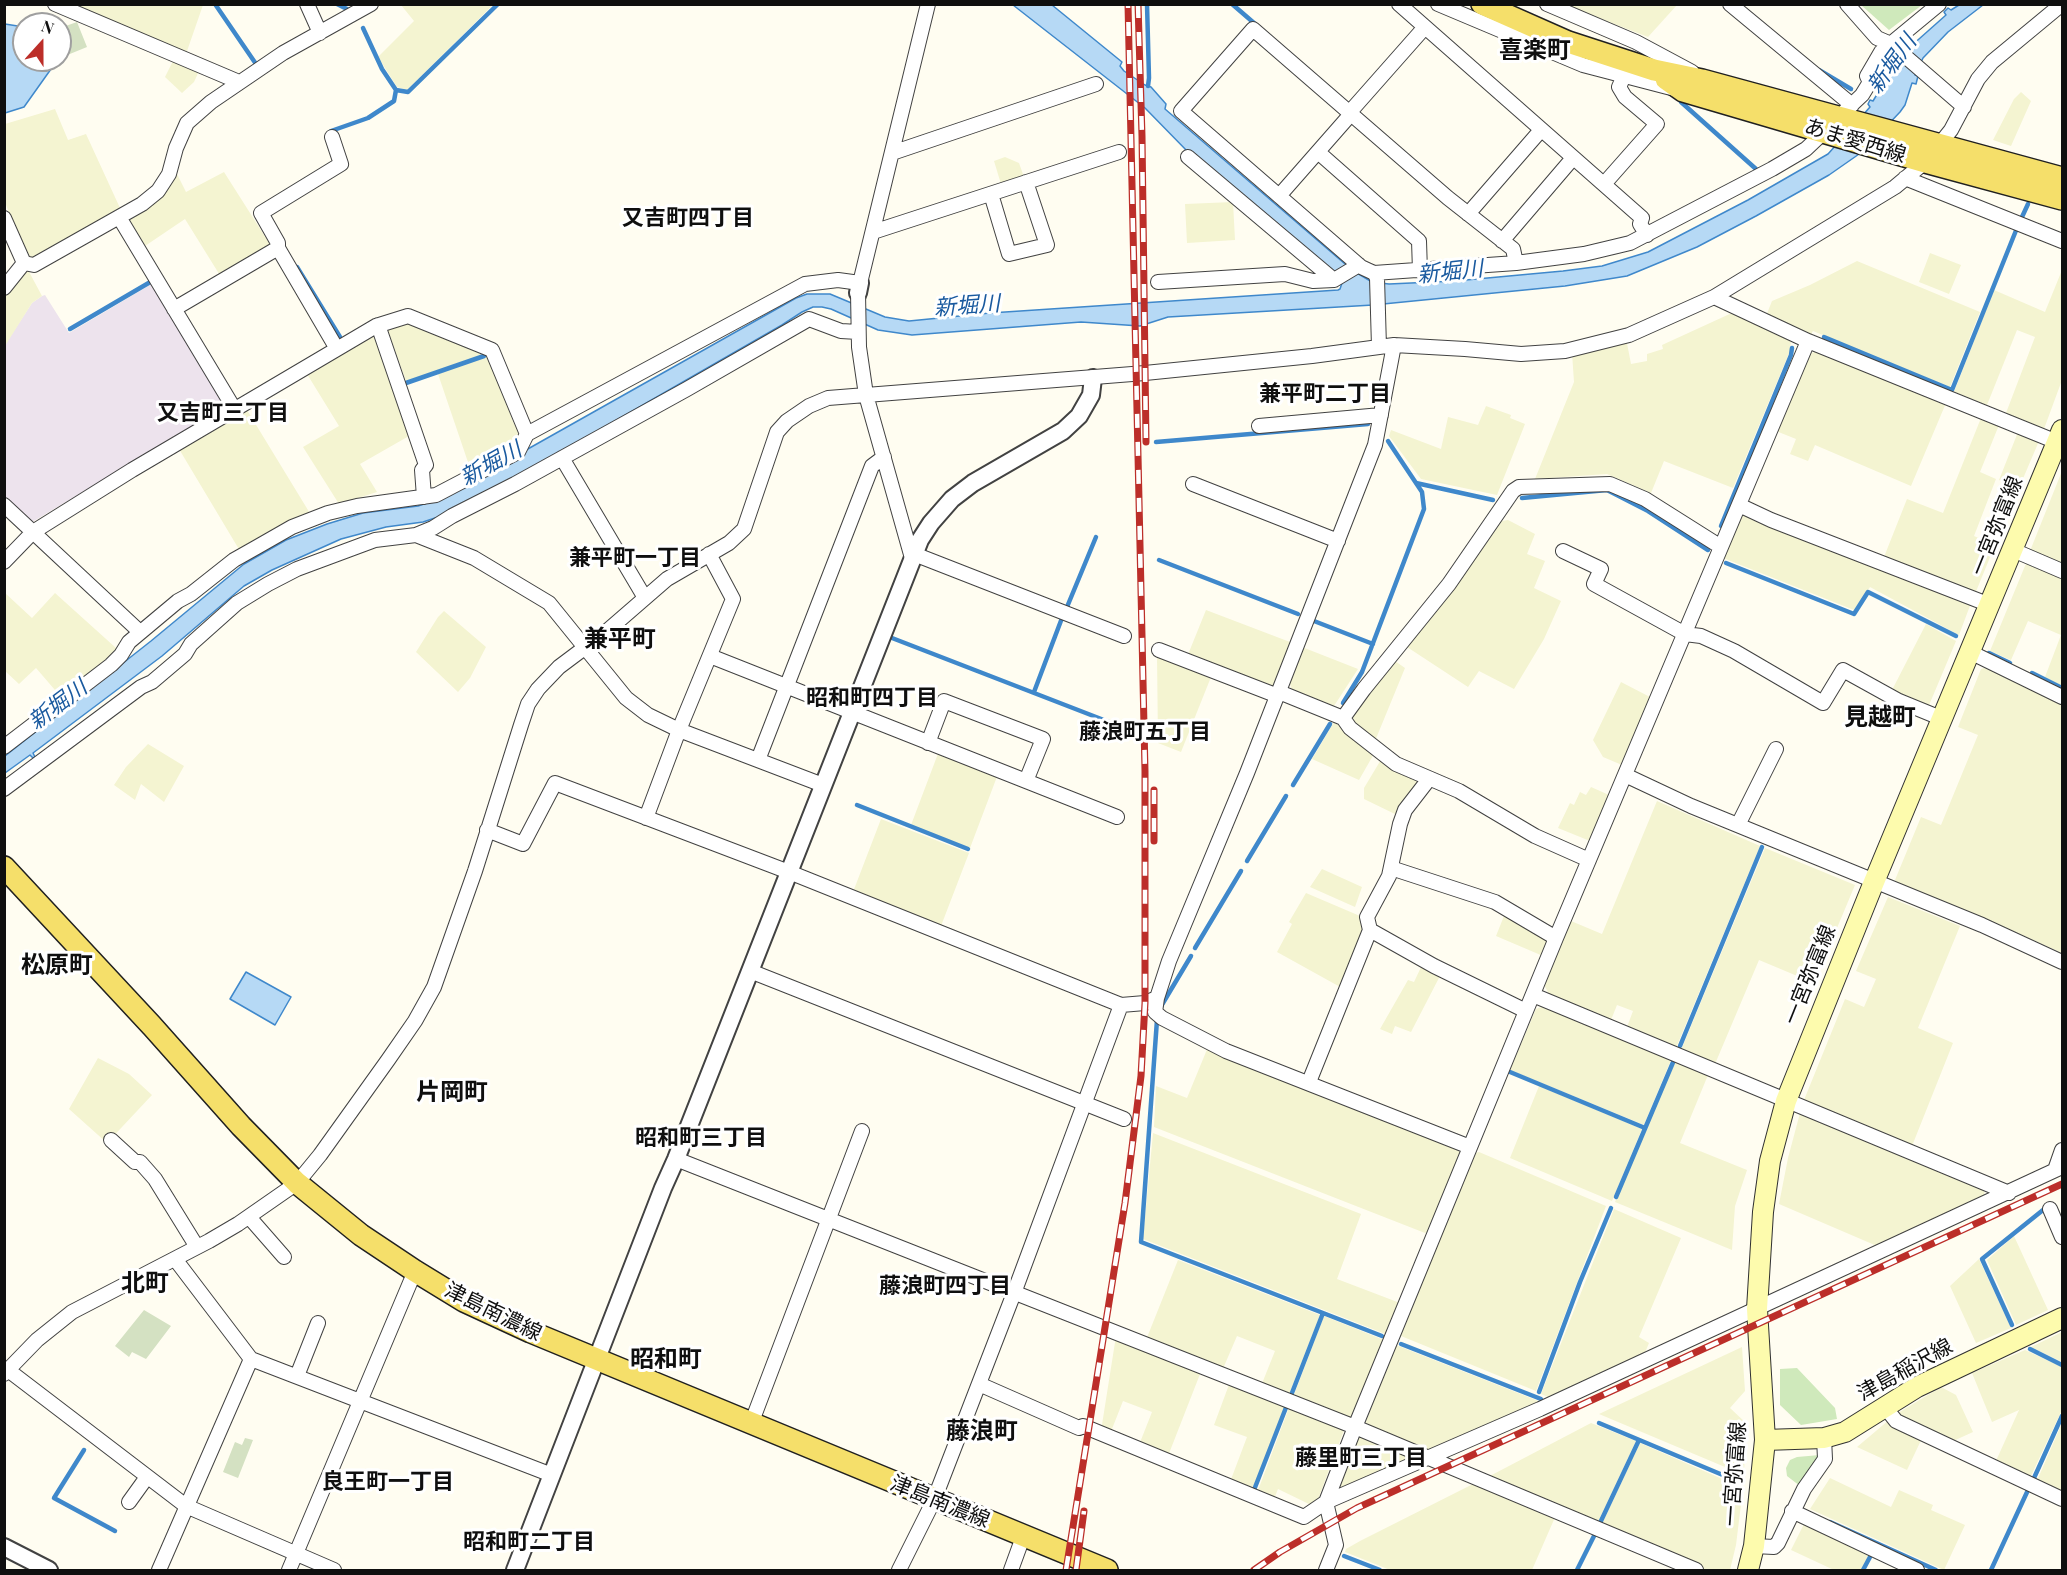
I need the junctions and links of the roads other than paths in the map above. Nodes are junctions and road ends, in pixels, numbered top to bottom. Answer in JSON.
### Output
{"nodes":[{"id":1,"x":55,"y":4,"type":"edge"},
{"id":2,"x":307,"y":4,"type":"edge"},
{"id":3,"x":371,"y":4,"type":"edge"},
{"id":4,"x":928,"y":4,"type":"edge"},
{"id":5,"x":1399,"y":4,"type":"edge"},
{"id":6,"x":1482,"y":4,"type":"edge"},
{"id":7,"x":1547,"y":4,"type":"edge"},
{"id":8,"x":1730,"y":4,"type":"edge"},
{"id":9,"x":1847,"y":4,"type":"edge"},
{"id":10,"x":1939,"y":4,"type":"edge"},
{"id":11,"x":2062,"y":4,"type":"edge"},
{"id":12,"x":1440,"y":5,"type":"edge"},
{"id":13,"x":1423,"y":26,"type":"junction"},
{"id":14,"x":320,"y":33,"type":"junction"},
{"id":15,"x":1892,"y":44,"type":"junction"},
{"id":16,"x":1654,"y":70,"type":"junction"},
{"id":17,"x":1624,"y":76,"type":"junction"},
{"id":18,"x":1702,"y":80,"type":"junction"},
{"id":19,"x":239,"y":82,"type":"junction"},
{"id":20,"x":1096,"y":84,"type":"dead end"},
{"id":21,"x":1683,"y":91,"type":"junction"},
{"id":22,"x":1964,"y":106,"type":"junction"},
{"id":23,"x":1350,"y":114,"type":"junction"},
{"id":24,"x":1838,"y":122,"type":"junction"},
{"id":25,"x":1541,"y":130,"type":"junction"},
{"id":26,"x":332,"y":137,"type":"dead end"},
{"id":27,"x":1939,"y":145,"type":"junction"},
{"id":28,"x":1119,"y":152,"type":"dead end"},
{"id":29,"x":1318,"y":152,"type":"junction"},
{"id":30,"x":892,"y":153,"type":"junction"},
{"id":31,"x":1188,"y":157,"type":"dead end"},
{"id":32,"x":1573,"y":158,"type":"junction"},
{"id":33,"x":1924,"y":162,"type":"junction"},
{"id":34,"x":1905,"y":178,"type":"junction"},
{"id":35,"x":2062,"y":178,"type":"edge"},
{"id":36,"x":1026,"y":182,"type":"junction"},
{"id":37,"x":1604,"y":184,"type":"junction"},
{"id":38,"x":991,"y":194,"type":"junction"},
{"id":39,"x":1279,"y":196,"type":"junction"},
{"id":40,"x":2062,"y":199,"type":"edge"},
{"id":41,"x":1468,"y":214,"type":"junction"},
{"id":42,"x":119,"y":217,"type":"junction"},
{"id":43,"x":4,"y":218,"type":"edge"},
{"id":44,"x":873,"y":232,"type":"junction"},
{"id":45,"x":1647,"y":235,"type":"junction"},
{"id":46,"x":1502,"y":241,"type":"junction"},
{"id":47,"x":2062,"y":241,"type":"edge"},
{"id":48,"x":278,"y":248,"type":"junction"},
{"id":49,"x":24,"y":263,"type":"junction"},
{"id":50,"x":1516,"y":263,"type":"junction"},
{"id":51,"x":1356,"y":266,"type":"junction"},
{"id":52,"x":1420,"y":271,"type":"junction"},
{"id":53,"x":1375,"y":275,"type":"junction"},
{"id":54,"x":1334,"y":280,"type":"junction"},
{"id":55,"x":1158,"y":282,"type":"dead end"},
{"id":56,"x":4,"y":288,"type":"edge"},
{"id":57,"x":860,"y":288,"type":"junction"},
{"id":58,"x":1714,"y":297,"type":"junction"},
{"id":59,"x":174,"y":309,"type":"junction"},
{"id":60,"x":378,"y":325,"type":"junction"},
{"id":61,"x":858,"y":328,"type":"junction"},
{"id":62,"x":1808,"y":341,"type":"junction"},
{"id":63,"x":1394,"y":345,"type":"junction"},
{"id":64,"x":1379,"y":347,"type":"junction"},
{"id":65,"x":337,"y":349,"type":"junction"},
{"id":66,"x":1093,"y":378,"type":"junction"},
{"id":67,"x":866,"y":395,"type":"junction"},
{"id":68,"x":235,"y":410,"type":"junction"},
{"id":69,"x":1381,"y":415,"type":"junction"},
{"id":70,"x":1259,"y":426,"type":"dead end"},
{"id":71,"x":527,"y":434,"type":"junction"},
{"id":72,"x":2060,"y":436,"type":"edge"},
{"id":73,"x":884,"y":457,"type":"junction"},
{"id":74,"x":562,"y":458,"type":"junction"},
{"id":75,"x":1193,"y":484,"type":"dead end"},
{"id":76,"x":424,"y":497,"type":"junction"},
{"id":77,"x":4,"y":505,"type":"edge"},
{"id":78,"x":1739,"y":505,"type":"junction"},
{"id":79,"x":33,"y":532,"type":"junction"},
{"id":80,"x":416,"y":535,"type":"junction"},
{"id":81,"x":1338,"y":541,"type":"junction"},
{"id":82,"x":1721,"y":548,"type":"junction"},
{"id":83,"x":2013,"y":550,"type":"junction"},
{"id":84,"x":1563,"y":551,"type":"dead end"},
{"id":85,"x":709,"y":554,"type":"junction"},
{"id":86,"x":913,"y":556,"type":"junction"},
{"id":87,"x":4,"y":562,"type":"edge"},
{"id":88,"x":2062,"y":571,"type":"edge"},
{"id":89,"x":645,"y":598,"type":"junction"},
{"id":90,"x":1990,"y":605,"type":"junction"},
{"id":91,"x":140,"y":632,"type":"junction"},
{"id":92,"x":1685,"y":634,"type":"junction"},
{"id":93,"x":1124,"y":636,"type":"dead end"},
{"id":94,"x":584,"y":648,"type":"junction"},
{"id":95,"x":1159,"y":650,"type":"dead end"},
{"id":96,"x":1970,"y":652,"type":"junction"},
{"id":97,"x":710,"y":656,"type":"junction"},
{"id":98,"x":787,"y":687,"type":"junction"},
{"id":99,"x":1278,"y":694,"type":"junction"},
{"id":100,"x":2062,"y":697,"type":"edge"},
{"id":101,"x":852,"y":712,"type":"junction"},
{"id":102,"x":1343,"y":718,"type":"junction"},
{"id":103,"x":1943,"y":719,"type":"junction"},
{"id":104,"x":679,"y":730,"type":"junction"},
{"id":105,"x":928,"y":743,"type":"junction"},
{"id":106,"x":4,"y":747,"type":"edge"},
{"id":107,"x":1776,"y":749,"type":"dead end"},
{"id":108,"x":758,"y":760,"type":"junction"},
{"id":109,"x":1625,"y":775,"type":"junction"},
{"id":110,"x":1429,"y":778,"type":"junction"},
{"id":111,"x":1026,"y":782,"type":"junction"},
{"id":112,"x":823,"y":785,"type":"junction"},
{"id":113,"x":4,"y":789,"type":"edge"},
{"id":114,"x":1117,"y":817,"type":"dead end"},
{"id":115,"x":646,"y":818,"type":"junction"},
{"id":116,"x":1738,"y":825,"type":"junction"},
{"id":117,"x":487,"y":830,"type":"junction"},
{"id":118,"x":1589,"y":860,"type":"junction"},
{"id":119,"x":4,"y":867,"type":"edge"},
{"id":120,"x":1391,"y":868,"type":"junction"},
{"id":121,"x":789,"y":872,"type":"junction"},
{"id":122,"x":1874,"y":882,"type":"junction"},
{"id":123,"x":1370,"y":930,"type":"junction"},
{"id":124,"x":1556,"y":938,"type":"junction"},
{"id":125,"x":2062,"y":962,"type":"edge"},
{"id":126,"x":750,"y":971,"type":"junction"},
{"id":127,"x":1533,"y":995,"type":"junction"},
{"id":128,"x":1157,"y":998,"type":"junction"},
{"id":129,"x":1121,"y":1005,"type":"junction"},
{"id":130,"x":1526,"y":1011,"type":"junction"},
{"id":131,"x":1309,"y":1082,"type":"junction"},
{"id":132,"x":1786,"y":1101,"type":"junction"},
{"id":133,"x":1084,"y":1104,"type":"junction"},
{"id":134,"x":1124,"y":1119,"type":"dead end"},
{"id":135,"x":862,"y":1131,"type":"dead end"},
{"id":136,"x":111,"y":1140,"type":"dead end"},
{"id":137,"x":1470,"y":1147,"type":"junction"},
{"id":138,"x":2062,"y":1150,"type":"edge"},
{"id":139,"x":676,"y":1159,"type":"junction"},
{"id":140,"x":2059,"y":1168,"type":"edge"},
{"id":141,"x":297,"y":1183,"type":"junction"},
{"id":142,"x":2009,"y":1193,"type":"junction"},
{"id":143,"x":2050,"y":1209,"type":"dead end"},
{"id":144,"x":249,"y":1217,"type":"junction"},
{"id":145,"x":828,"y":1220,"type":"junction"},
{"id":146,"x":2062,"y":1237,"type":"edge"},
{"id":147,"x":197,"y":1247,"type":"junction"},
{"id":148,"x":284,"y":1257,"type":"dead end"},
{"id":149,"x":175,"y":1259,"type":"junction"},
{"id":150,"x":414,"y":1272,"type":"junction"},
{"id":151,"x":1014,"y":1293,"type":"junction"},
{"id":152,"x":1757,"y":1310,"type":"junction"},
{"id":153,"x":2062,"y":1318,"type":"edge"},
{"id":154,"x":318,"y":1323,"type":"dead end"},
{"id":155,"x":251,"y":1359,"type":"junction"},
{"id":156,"x":597,"y":1359,"type":"junction"},
{"id":157,"x":6,"y":1372,"type":"edge"},
{"id":158,"x":297,"y":1376,"type":"junction"},
{"id":159,"x":979,"y":1384,"type":"junction"},
{"id":160,"x":360,"y":1401,"type":"junction"},
{"id":161,"x":1885,"y":1407,"type":"junction"},
{"id":162,"x":751,"y":1424,"type":"junction"},
{"id":163,"x":1355,"y":1427,"type":"junction"},
{"id":164,"x":1824,"y":1438,"type":"junction"},
{"id":165,"x":1765,"y":1440,"type":"junction"},
{"id":166,"x":1428,"y":1458,"type":"junction"},
{"id":167,"x":552,"y":1475,"type":"junction"},
{"id":168,"x":147,"y":1477,"type":"junction"},
{"id":169,"x":2062,"y":1499,"type":"edge"},
{"id":170,"x":934,"y":1500,"type":"junction"},
{"id":171,"x":129,"y":1502,"type":"dead end"},
{"id":172,"x":1326,"y":1502,"type":"junction"},
{"id":173,"x":186,"y":1506,"type":"junction"},
{"id":174,"x":1792,"y":1511,"type":"junction"},
{"id":175,"x":1023,"y":1537,"type":"junction"},
{"id":176,"x":1754,"y":1546,"type":"junction"},
{"id":177,"x":4,"y":1547,"type":"edge"},
{"id":178,"x":296,"y":1554,"type":"junction"},
{"id":179,"x":49,"y":1570,"type":"edge"},
{"id":180,"x":159,"y":1570,"type":"edge"},
{"id":181,"x":289,"y":1570,"type":"edge"},
{"id":182,"x":334,"y":1570,"type":"edge"},
{"id":183,"x":515,"y":1570,"type":"edge"},
{"id":184,"x":899,"y":1570,"type":"edge"},
{"id":185,"x":1011,"y":1570,"type":"edge"},
{"id":186,"x":1107,"y":1570,"type":"edge"},
{"id":187,"x":1326,"y":1570,"type":"edge"},
{"id":188,"x":1695,"y":1570,"type":"edge"},
{"id":189,"x":1748,"y":1570,"type":"edge"},
{"id":190,"x":1917,"y":1570,"type":"edge"}],
"edges":[{"from":1,"to":19,"type":"street"},
{"from":2,"to":14,"type":"street"},
{"from":3,"to":14,"type":"street"},
{"from":4,"to":30,"type":"street"},
{"from":5,"to":13,"type":"street"},
{"from":6,"to":16,"type":"main road","name":"あま愛西線"},
{"from":7,"to":18,"type":"street"},
{"from":8,"to":24,"type":"street"},
{"from":9,"to":15,"type":"street"},
{"from":10,"to":15,"type":"street"},
{"from":11,"to":22,"type":"street"},
{"from":12,"to":13,"type":"street"},
{"from":12,"to":17,"type":"street"},
{"from":13,"to":23,"type":"street"},
{"from":13,"to":25,"type":"street"},
{"from":14,"to":19,"type":"street"},
{"from":15,"to":22,"type":"street"},
{"from":15,"to":24,"type":"street"},
{"from":16,"to":18,"type":"main road","name":"あま愛西線"},
{"from":16,"to":21,"type":"main road","name":"あま愛西線"},
{"from":17,"to":21,"type":"street"},
{"from":17,"to":37,"type":"street"},
{"from":18,"to":24,"type":"main road","name":"あま愛西線"},
{"from":19,"to":42,"type":"street"},
{"from":20,"to":30,"type":"street"},
{"from":21,"to":24,"type":"main road","name":"あま愛西線"},
{"from":22,"to":27,"type":"street"},
{"from":23,"to":29,"type":"street"},
{"from":23,"to":39,"type":"street"},
{"from":23,"to":41,"type":"street"},
{"from":24,"to":27,"type":"main road","name":"あま愛西線"},
{"from":24,"to":33,"type":"main road","name":"あま愛西線"},
{"from":24,"to":45,"type":"street"},
{"from":25,"to":32,"type":"street"},
{"from":25,"to":41,"type":"street"},
{"from":26,"to":48,"type":"street"},
{"from":27,"to":35,"type":"main road","name":"あま愛西線"},
{"from":28,"to":36,"type":"street"},
{"from":29,"to":39,"type":"street"},
{"from":29,"to":52,"type":"street"},
{"from":30,"to":44,"type":"street"},
{"from":31,"to":54,"type":"street"},
{"from":32,"to":37,"type":"street"},
{"from":32,"to":46,"type":"street"},
{"from":33,"to":34,"type":"street"},
{"from":33,"to":40,"type":"main road","name":"あま愛西線"},
{"from":34,"to":47,"type":"street"},
{"from":34,"to":58,"type":"street"},
{"from":36,"to":38,"type":"street"},
{"from":36,"to":38,"type":"street"},
{"from":37,"to":45,"type":"street"},
{"from":38,"to":44,"type":"street"},
{"from":39,"to":51,"type":"street"},
{"from":41,"to":46,"type":"street"},
{"from":42,"to":49,"type":"street"},
{"from":42,"to":59,"type":"street"},
{"from":43,"to":49,"type":"street"},
{"from":44,"to":57,"type":"street"},
{"from":45,"to":50,"type":"street"},
{"from":46,"to":50,"type":"street"},
{"from":48,"to":59,"type":"street"},
{"from":48,"to":65,"type":"street"},
{"from":49,"to":56,"type":"street"},
{"from":50,"to":52,"type":"street"},
{"from":51,"to":53,"type":"street"},
{"from":51,"to":54,"type":"street"},
{"from":52,"to":53,"type":"street"},
{"from":53,"to":64,"type":"street"},
{"from":54,"to":55,"type":"street"},
{"from":57,"to":61,"type":"street"},
{"from":57,"to":71,"type":"street"},
{"from":58,"to":62,"type":"street"},
{"from":58,"to":63,"type":"street"},
{"from":59,"to":68,"type":"street"},
{"from":60,"to":65,"type":"street"},
{"from":60,"to":71,"type":"street"},
{"from":60,"to":76,"type":"street"},
{"from":61,"to":67,"type":"street"},
{"from":61,"to":74,"type":"street"},
{"from":62,"to":72,"type":"street"},
{"from":62,"to":78,"type":"street"},
{"from":63,"to":64,"type":"street"},
{"from":63,"to":69,"type":"street"},
{"from":64,"to":66,"type":"street"},
{"from":65,"to":68,"type":"street"},
{"from":66,"to":67,"type":"street"},
{"from":66,"to":86,"type":"street"},
{"from":67,"to":73,"type":"street"},
{"from":67,"to":85,"type":"street"},
{"from":68,"to":79,"type":"street"},
{"from":69,"to":70,"type":"street"},
{"from":69,"to":81,"type":"street"},
{"from":71,"to":76,"type":"street"},
{"from":72,"to":83,"type":"main road","name":"一宮弥富線"},
{"from":73,"to":86,"type":"street"},
{"from":73,"to":98,"type":"street"},
{"from":74,"to":80,"type":"street"},
{"from":74,"to":89,"type":"street"},
{"from":75,"to":81,"type":"street"},
{"from":76,"to":91,"type":"street"},
{"from":77,"to":79,"type":"street"},
{"from":78,"to":82,"type":"street"},
{"from":78,"to":90,"type":"street"},
{"from":79,"to":87,"type":"street"},
{"from":79,"to":91,"type":"street"},
{"from":80,"to":94,"type":"street"},
{"from":80,"to":113,"type":"street"},
{"from":81,"to":99,"type":"street"},
{"from":82,"to":92,"type":"street"},
{"from":82,"to":102,"type":"street"},
{"from":83,"to":88,"type":"street"},
{"from":83,"to":90,"type":"main road","name":"一宮弥富線"},
{"from":84,"to":92,"type":"street"},
{"from":85,"to":89,"type":"street"},
{"from":85,"to":97,"type":"street"},
{"from":86,"to":93,"type":"street"},
{"from":86,"to":101,"type":"street"},
{"from":89,"to":94,"type":"street"},
{"from":90,"to":96,"type":"main road","name":"一宮弥富線"},
{"from":91,"to":106,"type":"street"},
{"from":92,"to":103,"type":"street"},
{"from":92,"to":109,"type":"street"},
{"from":94,"to":104,"type":"street"},
{"from":94,"to":117,"type":"street"},
{"from":95,"to":99,"type":"street"},
{"from":96,"to":100,"type":"street"},
{"from":96,"to":103,"type":"main road","name":"一宮弥富線"},
{"from":97,"to":98,"type":"street"},
{"from":97,"to":104,"type":"street"},
{"from":98,"to":101,"type":"street"},
{"from":98,"to":108,"type":"street"},
{"from":99,"to":102,"type":"street"},
{"from":99,"to":128,"type":"street"},
{"from":101,"to":105,"type":"street"},
{"from":101,"to":112,"type":"street"},
{"from":102,"to":110,"type":"street"},
{"from":103,"to":122,"type":"main road","name":"一宮弥富線"},
{"from":104,"to":108,"type":"street"},
{"from":104,"to":115,"type":"street"},
{"from":105,"to":111,"type":"street"},
{"from":105,"to":111,"type":"street"},
{"from":107,"to":116,"type":"street"},
{"from":108,"to":112,"type":"street"},
{"from":109,"to":116,"type":"street"},
{"from":109,"to":118,"type":"street"},
{"from":110,"to":118,"type":"street"},
{"from":110,"to":120,"type":"street"},
{"from":111,"to":114,"type":"street"},
{"from":112,"to":121,"type":"street"},
{"from":115,"to":117,"type":"street"},
{"from":115,"to":121,"type":"street"},
{"from":116,"to":122,"type":"street"},
{"from":117,"to":141,"type":"street"},
{"from":118,"to":124,"type":"street"},
{"from":119,"to":141,"type":"main road","name":"津島南濃線"},
{"from":120,"to":123,"type":"street"},
{"from":120,"to":124,"type":"street"},
{"from":121,"to":126,"type":"street"},
{"from":121,"to":129,"type":"street"},
{"from":122,"to":125,"type":"street"},
{"from":122,"to":132,"type":"main road","name":"一宮弥富線"},
{"from":123,"to":130,"type":"street"},
{"from":123,"to":131,"type":"street"},
{"from":124,"to":127,"type":"street"},
{"from":126,"to":133,"type":"street"},
{"from":126,"to":139,"type":"street"},
{"from":127,"to":130,"type":"street"},
{"from":127,"to":132,"type":"street"},
{"from":128,"to":129,"type":"street"},
{"from":128,"to":131,"type":"street"},
{"from":129,"to":133,"type":"street"},
{"from":130,"to":137,"type":"street"},
{"from":131,"to":137,"type":"street"},
{"from":132,"to":142,"type":"street"},
{"from":132,"to":152,"type":"main road","name":"一宮弥富線"},
{"from":133,"to":134,"type":"street"},
{"from":133,"to":151,"type":"street"},
{"from":135,"to":145,"type":"street"},
{"from":136,"to":147,"type":"street"},
{"from":137,"to":163,"type":"street"},
{"from":138,"to":140,"type":"street"},
{"from":139,"to":145,"type":"street"},
{"from":139,"to":156,"type":"street"},
{"from":140,"to":142,"type":"street"},
{"from":141,"to":144,"type":"street"},
{"from":141,"to":150,"type":"main road","name":"津島南濃線"},
{"from":142,"to":152,"type":"street"},
{"from":143,"to":146,"type":"street"},
{"from":144,"to":147,"type":"street"},
{"from":144,"to":148,"type":"street"},
{"from":145,"to":151,"type":"street"},
{"from":145,"to":162,"type":"street"},
{"from":147,"to":149,"type":"street"},
{"from":149,"to":155,"type":"street"},
{"from":149,"to":157,"type":"street"},
{"from":150,"to":156,"type":"main road","name":"津島南濃線"},
{"from":150,"to":160,"type":"street"},
{"from":151,"to":159,"type":"street"},
{"from":151,"to":163,"type":"street"},
{"from":152,"to":165,"type":"main road","name":"一宮弥富線"},
{"from":152,"to":166,"type":"street"},
{"from":153,"to":161,"type":"main road","name":"津島稲沢線"},
{"from":154,"to":158,"type":"street"},
{"from":155,"to":158,"type":"street"},
{"from":155,"to":173,"type":"street"},
{"from":156,"to":162,"type":"main road","name":"津島南濃線"},
{"from":156,"to":167,"type":"street"},
{"from":157,"to":168,"type":"street"},
{"from":158,"to":160,"type":"street"},
{"from":159,"to":170,"type":"street"},
{"from":159,"to":172,"type":"street"},
{"from":160,"to":167,"type":"street"},
{"from":160,"to":178,"type":"street"},
{"from":161,"to":164,"type":"main road","name":"津島稲沢線"},
{"from":161,"to":169,"type":"street"},
{"from":162,"to":170,"type":"main road","name":"津島南濃線"},
{"from":163,"to":166,"type":"street"},
{"from":163,"to":172,"type":"street"},
{"from":164,"to":165,"type":"main road","name":"津島稲沢線"},
{"from":164,"to":174,"type":"street"},
{"from":165,"to":176,"type":"main road","name":"一宮弥富線"},
{"from":166,"to":172,"type":"street"},
{"from":166,"to":188,"type":"street"},
{"from":167,"to":183,"type":"street"},
{"from":168,"to":171,"type":"street"},
{"from":168,"to":173,"type":"street"},
{"from":170,"to":175,"type":"main road","name":"津島南濃線"},
{"from":170,"to":184,"type":"street"},
{"from":172,"to":187,"type":"street"},
{"from":173,"to":178,"type":"street"},
{"from":173,"to":180,"type":"street"},
{"from":174,"to":176,"type":"street"},
{"from":174,"to":190,"type":"street"},
{"from":175,"to":185,"type":"street"},
{"from":175,"to":186,"type":"main road","name":"津島南濃線"},
{"from":176,"to":189,"type":"main road","name":"一宮弥富線"},
{"from":177,"to":179,"type":"street"},
{"from":178,"to":181,"type":"street"},
{"from":178,"to":182,"type":"street"}]}
